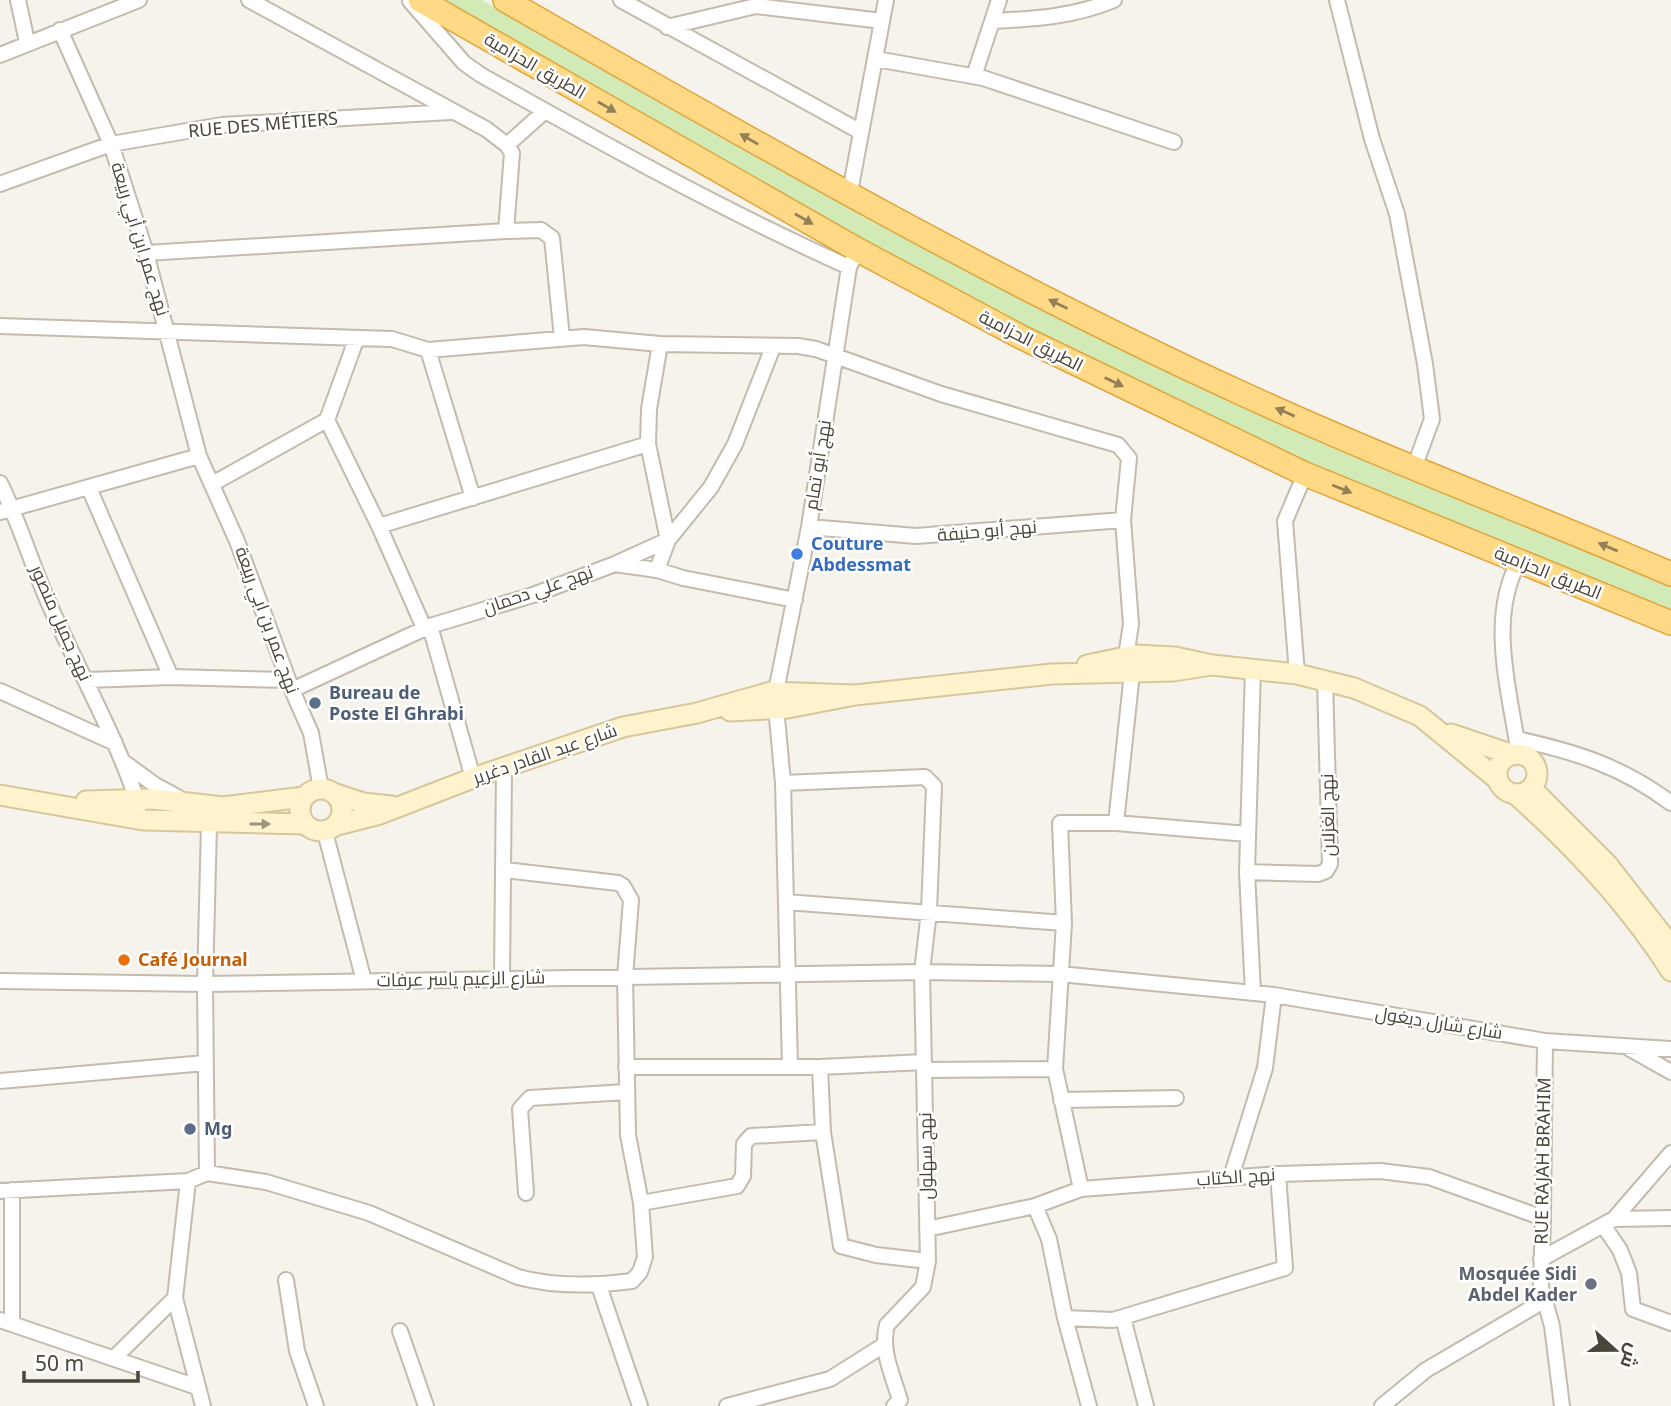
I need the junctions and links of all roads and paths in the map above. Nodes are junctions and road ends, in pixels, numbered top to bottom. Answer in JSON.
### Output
{"nodes":[{"id":1,"x":18,"y":0,"type":"edge"},
{"id":2,"x":139,"y":0,"type":"edge"},
{"id":3,"x":249,"y":0,"type":"edge"},
{"id":4,"x":410,"y":0,"type":"edge"},
{"id":5,"x":420,"y":0,"type":"edge"},
{"id":6,"x":505,"y":0,"type":"edge"},
{"id":7,"x":621,"y":0,"type":"edge"},
{"id":8,"x":886,"y":0,"type":"edge"},
{"id":9,"x":999,"y":0,"type":"edge"},
{"id":10,"x":1114,"y":0,"type":"edge"},
{"id":11,"x":1337,"y":0,"type":"edge"},
{"id":12,"x":882,"y":21,"type":"junction"},
{"id":13,"x":992,"y":21,"type":"junction"},
{"id":14,"x":667,"y":27,"type":"junction"},
{"id":15,"x":60,"y":30,"type":"junction"},
{"id":16,"x":27,"y":42,"type":"junction"},
{"id":17,"x":0,"y":55,"type":"edge"},
{"id":18,"x":876,"y":59,"type":"junction"},
{"id":19,"x":974,"y":76,"type":"junction"},
{"id":20,"x":545,"y":111,"type":"junction"},
{"id":21,"x":450,"y":112,"type":"junction"},
{"id":22,"x":861,"y":132,"type":"junction"},
{"id":23,"x":1174,"y":142,"type":"dead end"},
{"id":24,"x":111,"y":144,"type":"junction"},
{"id":25,"x":507,"y":145,"type":"junction"},
{"id":26,"x":0,"y":184,"type":"edge"},
{"id":27,"x":849,"y":197,"type":"junction"},
{"id":28,"x":506,"y":231,"type":"junction"},
{"id":29,"x":146,"y":253,"type":"junction"},
{"id":30,"x":854,"y":259,"type":"junction"},
{"id":31,"x":0,"y":326,"type":"edge"},
{"id":32,"x":169,"y":330,"type":"junction"},
{"id":33,"x":562,"y":338,"type":"junction"},
{"id":34,"x":356,"y":340,"type":"junction"},
{"id":35,"x":660,"y":344,"type":"junction"},
{"id":36,"x":774,"y":346,"type":"junction"},
{"id":37,"x":428,"y":350,"type":"junction"},
{"id":38,"x":835,"y":358,"type":"junction"},
{"id":39,"x":327,"y":420,"type":"junction"},
{"id":40,"x":648,"y":444,"type":"junction"},
{"id":41,"x":200,"y":456,"type":"junction"},
{"id":42,"x":1414,"y":468,"type":"junction"},
{"id":43,"x":1305,"y":474,"type":"junction"},
{"id":44,"x":0,"y":483,"type":"edge"},
{"id":45,"x":212,"y":484,"type":"junction"},
{"id":46,"x":89,"y":488,"type":"junction"},
{"id":47,"x":473,"y":498,"type":"junction"},
{"id":48,"x":6,"y":510,"type":"edge"},
{"id":49,"x":1123,"y":520,"type":"junction"},
{"id":50,"x":379,"y":526,"type":"junction"},
{"id":51,"x":809,"y":527,"type":"junction"},
{"id":52,"x":668,"y":540,"type":"junction"},
{"id":53,"x":1518,"y":561,"type":"junction"},
{"id":54,"x":615,"y":564,"type":"junction"},
{"id":55,"x":657,"y":570,"type":"junction"},
{"id":56,"x":1671,"y":574,"type":"edge"},
{"id":57,"x":795,"y":600,"type":"junction"},
{"id":58,"x":1671,"y":623,"type":"edge"},
{"id":59,"x":427,"y":628,"type":"junction"},
{"id":60,"x":1136,"y":664,"type":"junction"},
{"id":61,"x":1253,"y":668,"type":"junction"},
{"id":62,"x":1297,"y":674,"type":"junction"},
{"id":63,"x":171,"y":677,"type":"junction"},
{"id":64,"x":87,"y":680,"type":"junction"},
{"id":65,"x":1325,"y":680,"type":"junction"},
{"id":66,"x":290,"y":685,"type":"junction"},
{"id":67,"x":0,"y":691,"type":"edge"},
{"id":68,"x":782,"y":700,"type":"junction"},
{"id":69,"x":1440,"y":730,"type":"junction"},
{"id":70,"x":115,"y":743,"type":"junction"},
{"id":71,"x":1516,"y":749,"type":"junction"},
{"id":72,"x":124,"y":762,"type":"junction"},
{"id":73,"x":504,"y":769,"type":"junction"},
{"id":74,"x":473,"y":778,"type":"junction"},
{"id":75,"x":1497,"y":779,"type":"junction"},
{"id":76,"x":783,"y":783,"type":"junction"},
{"id":77,"x":1523,"y":791,"type":"junction"},
{"id":78,"x":319,"y":793,"type":"junction"},
{"id":79,"x":0,"y":795,"type":"edge"},
{"id":80,"x":136,"y":799,"type":"junction"},
{"id":81,"x":46,"y":802,"type":"junction"},
{"id":82,"x":189,"y":802,"type":"junction"},
{"id":83,"x":1671,"y":803,"type":"edge"},
{"id":84,"x":396,"y":806,"type":"junction"},
{"id":85,"x":143,"y":820,"type":"junction"},
{"id":86,"x":1116,"y":823,"type":"junction"},
{"id":87,"x":209,"y":824,"type":"junction"},
{"id":88,"x":304,"y":824,"type":"junction"},
{"id":89,"x":331,"y":828,"type":"junction"},
{"id":90,"x":1248,"y":834,"type":"junction"},
{"id":91,"x":505,"y":870,"type":"junction"},
{"id":92,"x":1247,"y":872,"type":"junction"},
{"id":93,"x":786,"y":902,"type":"junction"},
{"id":94,"x":929,"y":911,"type":"junction"},
{"id":95,"x":1064,"y":923,"type":"junction"},
{"id":96,"x":1671,"y":946,"type":"edge"},
{"id":97,"x":1671,"y":971,"type":"edge"},
{"id":98,"x":922,"y":972,"type":"junction"},
{"id":99,"x":1059,"y":974,"type":"junction"},
{"id":100,"x":786,"y":975,"type":"junction"},
{"id":101,"x":502,"y":978,"type":"junction"},
{"id":102,"x":625,"y":978,"type":"junction"},
{"id":103,"x":0,"y":981,"type":"edge"},
{"id":104,"x":364,"y":981,"type":"junction"},
{"id":105,"x":205,"y":984,"type":"junction"},
{"id":106,"x":1253,"y":993,"type":"junction"},
{"id":107,"x":1274,"y":995,"type":"junction"},
{"id":108,"x":1545,"y":1041,"type":"junction"},
{"id":109,"x":1626,"y":1046,"type":"junction"},
{"id":110,"x":1671,"y":1049,"type":"edge"},
{"id":111,"x":205,"y":1063,"type":"junction"},
{"id":112,"x":790,"y":1066,"type":"junction"},
{"id":113,"x":924,"y":1066,"type":"junction"},
{"id":114,"x":820,"y":1067,"type":"junction"},
{"id":115,"x":625,"y":1068,"type":"junction"},
{"id":116,"x":1055,"y":1069,"type":"junction"},
{"id":117,"x":1671,"y":1072,"type":"edge"},
{"id":118,"x":0,"y":1081,"type":"edge"},
{"id":119,"x":626,"y":1093,"type":"junction"},
{"id":120,"x":1176,"y":1098,"type":"dead end"},
{"id":121,"x":1061,"y":1100,"type":"junction"},
{"id":122,"x":823,"y":1132,"type":"junction"},
{"id":123,"x":1671,"y":1153,"type":"edge"},
{"id":124,"x":207,"y":1173,"type":"junction"},
{"id":125,"x":1278,"y":1174,"type":"junction"},
{"id":126,"x":1231,"y":1177,"type":"junction"},
{"id":127,"x":188,"y":1181,"type":"junction"},
{"id":128,"x":1080,"y":1189,"type":"junction"},
{"id":129,"x":6,"y":1191,"type":"edge"},
{"id":130,"x":526,"y":1193,"type":"dead end"},
{"id":131,"x":641,"y":1203,"type":"junction"},
{"id":132,"x":1035,"y":1206,"type":"junction"},
{"id":133,"x":1543,"y":1218,"type":"junction"},
{"id":134,"x":1671,"y":1218,"type":"edge"},
{"id":135,"x":1609,"y":1222,"type":"junction"},
{"id":136,"x":927,"y":1229,"type":"junction"},
{"id":137,"x":1541,"y":1259,"type":"junction"},
{"id":138,"x":928,"y":1261,"type":"junction"},
{"id":139,"x":286,"y":1280,"type":"dead end"},
{"id":140,"x":1541,"y":1285,"type":"junction"},
{"id":141,"x":599,"y":1286,"type":"junction"},
{"id":142,"x":174,"y":1298,"type":"junction"},
{"id":143,"x":1065,"y":1318,"type":"junction"},
{"id":144,"x":1123,"y":1318,"type":"junction"},
{"id":145,"x":6,"y":1321,"type":"edge"},
{"id":146,"x":1671,"y":1323,"type":"edge"},
{"id":147,"x":400,"y":1331,"type":"dead end"},
{"id":148,"x":884,"y":1345,"type":"junction"},
{"id":149,"x":116,"y":1356,"type":"junction"},
{"id":150,"x":197,"y":1387,"type":"junction"},
{"id":151,"x":203,"y":1406,"type":"edge"},
{"id":152,"x":316,"y":1406,"type":"edge"},
{"id":153,"x":426,"y":1406,"type":"edge"},
{"id":154,"x":640,"y":1406,"type":"edge"},
{"id":155,"x":727,"y":1406,"type":"edge"},
{"id":156,"x":894,"y":1406,"type":"edge"},
{"id":157,"x":1089,"y":1406,"type":"edge"},
{"id":158,"x":1146,"y":1406,"type":"edge"},
{"id":159,"x":1382,"y":1406,"type":"edge"},
{"id":160,"x":1562,"y":1406,"type":"edge"}],
"edges":[{"from":1,"to":16,"type":"street"},
{"from":2,"to":15,"type":"street"},
{"from":3,"to":21,"type":"street"},
{"from":4,"to":20,"type":"street"},
{"from":5,"to":30,"type":"highway","name":"الطريق الحزامية","one_way":true},
{"from":27,"to":6,"type":"highway","one_way":true},
{"from":7,"to":14,"type":"street"},
{"from":8,"to":12,"type":"street"},
{"from":9,"to":13,"type":"street"},
{"from":10,"to":13,"type":"street"},
{"from":11,"to":42,"type":"street"},
{"from":12,"to":14,"type":"street"},
{"from":12,"to":18,"type":"street"},
{"from":13,"to":19,"type":"street"},
{"from":14,"to":22,"type":"street"},
{"from":15,"to":16,"type":"street"},
{"from":15,"to":24,"type":"street","name":"نهج عمر ابن أبي ربيعة"},
{"from":16,"to":17,"type":"street"},
{"from":18,"to":19,"type":"street"},
{"from":18,"to":22,"type":"street"},
{"from":19,"to":23,"type":"street"},
{"from":20,"to":25,"type":"street"},
{"from":20,"to":30,"type":"street"},
{"from":21,"to":24,"type":"street","name":"RUE DES MÉTIERS"},
{"from":21,"to":25,"type":"street"},
{"from":22,"to":27,"type":"street"},
{"from":24,"to":26,"type":"street","name":"RUE DES MÉTIERS"},
{"from":24,"to":29,"type":"street","name":"نهج عمر ابن أبي ربيعة"},
{"from":25,"to":28,"type":"street"},
{"from":42,"to":27,"type":"highway","one_way":true},
{"from":28,"to":29,"type":"street"},
{"from":28,"to":33,"type":"street"},
{"from":29,"to":32,"type":"street","name":"نهج عمر ابن أبي ربيعة"},
{"from":30,"to":38,"type":"street","name":"نهج أبو تمام"},
{"from":30,"to":43,"type":"highway","name":"الطريق الحزامية","one_way":true},
{"from":31,"to":32,"type":"street"},
{"from":32,"to":34,"type":"street"},
{"from":32,"to":41,"type":"street","name":"نهج عمر ابن أبي ربيعة"},
{"from":33,"to":35,"type":"street"},
{"from":33,"to":37,"type":"street"},
{"from":34,"to":37,"type":"street"},
{"from":34,"to":39,"type":"street"},
{"from":35,"to":36,"type":"street"},
{"from":35,"to":40,"type":"street"},
{"from":36,"to":38,"type":"street"},
{"from":36,"to":52,"type":"street"},
{"from":37,"to":47,"type":"street"},
{"from":38,"to":49,"type":"street"},
{"from":38,"to":51,"type":"street","name":"نهج أبو تمام"},
{"from":39,"to":45,"type":"street"},
{"from":39,"to":50,"type":"street"},
{"from":40,"to":47,"type":"street"},
{"from":40,"to":52,"type":"street"},
{"from":41,"to":45,"type":"street","name":"نهج عمر بن ابي ربيعة"},
{"from":41,"to":46,"type":"street"},
{"from":56,"to":42,"type":"highway","one_way":true},
{"from":43,"to":53,"type":"highway","name":"الطريق الحزامية","one_way":true},
{"from":43,"to":62,"type":"street"},
{"from":44,"to":48,"type":"street","name":"نهج جميل منصور"},
{"from":45,"to":66,"type":"street","name":"نهج عمر بن ابي ربيعة"},
{"from":46,"to":48,"type":"street"},
{"from":46,"to":63,"type":"street"},
{"from":47,"to":50,"type":"street"},
{"from":48,"to":64,"type":"street","name":"نهج جميل منصور"},
{"from":49,"to":51,"type":"street","name":"نهج أبو حنيفة"},
{"from":49,"to":60,"type":"street"},
{"from":50,"to":59,"type":"street"},
{"from":51,"to":57,"type":"street","name":"نهج أبو تمام"},
{"from":52,"to":54,"type":"street"},
{"from":52,"to":55,"type":"street"},
{"from":53,"to":58,"type":"highway","name":"الطريق الحزامية"},
{"from":53,"to":71,"type":"street"},
{"from":54,"to":55,"type":"street","name":"نهج علي دحمان"},
{"from":54,"to":59,"type":"street","name":"نهج علي دحمان"},
{"from":55,"to":57,"type":"street","name":"نهج علي دحمان"},
{"from":57,"to":68,"type":"street","name":"نهج أبو تمام"},
{"from":59,"to":66,"type":"street","name":"نهج علي دحمان"},
{"from":59,"to":74,"type":"street"},
{"from":60,"to":61,"type":"main road","name":"شارع عبد القادر دغرير"},
{"from":60,"to":68,"type":"main road","name":"شارع عبد القادر دغرير"},
{"from":60,"to":86,"type":"street"},
{"from":61,"to":62,"type":"main road","name":"شارع عبد القادر دغرير"},
{"from":61,"to":90,"type":"street"},
{"from":62,"to":65,"type":"main road","name":"شارع عبد القادر دغرير"},
{"from":63,"to":64,"type":"street","name":"نهج علي دحمان"},
{"from":63,"to":66,"type":"street","name":"نهج علي دحمان"},
{"from":64,"to":70,"type":"street","name":"نهج جميل منصور"},
{"from":65,"to":69,"type":"main road","name":"شارع عبد القادر دغرير"},
{"from":65,"to":92,"type":"street","name":"نهج الغزلان"},
{"from":66,"to":78,"type":"street","name":"نهج عمر بن ابي ربيعة"},
{"from":67,"to":70,"type":"street"},
{"from":68,"to":73,"type":"main road","name":"شارع عبد القادر دغرير"},
{"from":68,"to":76,"type":"street","name":"نهج أبو تمام"},
{"from":69,"to":71,"type":"main road","name":"شارع عبد القادر دغرير"},
{"from":69,"to":75,"type":"main road","name":"شارع عبد القادر دغرير"},
{"from":70,"to":72,"type":"street","name":"نهج جميل منصور"},
{"from":71,"to":75,"type":"main road"},
{"from":71,"to":77,"type":"main road"},
{"from":71,"to":83,"type":"street"},
{"from":72,"to":80,"type":"street","name":"نهج جميل منصور"},
{"from":72,"to":82,"type":"street"},
{"from":73,"to":74,"type":"main road","name":"شارع عبد القادر دغرير"},
{"from":73,"to":91,"type":"street"},
{"from":74,"to":84,"type":"main road","name":"شارع عبد القادر دغرير"},
{"from":75,"to":77,"type":"main road","name":"شارع عبد القادر دغرير"},
{"from":76,"to":93,"type":"street","name":"نهج أبو تمام"},
{"from":76,"to":94,"type":"street","name":"نهج سهلول"},
{"from":77,"to":96,"type":"main road"},
{"from":77,"to":97,"type":"main road"},
{"from":78,"to":82,"type":"main road","name":"شارع عبد القادر دغرير"},
{"from":78,"to":84,"type":"main road","name":"شارع عبد القادر دغرير"},
{"from":78,"to":88,"type":"main road"},
{"from":78,"to":89,"type":"main road"},
{"from":79,"to":81,"type":"main road","name":"شارع عبد القادر دغرير"},
{"from":80,"to":81,"type":"main road","name":"شارع عبد القادر دغرير"},
{"from":80,"to":82,"type":"main road","name":"شارع عبد القادر دغرير"},
{"from":80,"to":85,"type":"street","name":"نهج جميل منصور"},
{"from":81,"to":85,"type":"main road","name":"شارع عبد القادر دغرير"},
{"from":84,"to":89,"type":"main road","name":"شارع عبد القادر دغرير"},
{"from":85,"to":87,"type":"main road","name":"شارع عبد القادر دغرير"},
{"from":86,"to":90,"type":"street"},
{"from":86,"to":95,"type":"street"},
{"from":87,"to":88,"type":"main road","name":"شارع عبد القادر دغرير","one_way":true},
{"from":87,"to":105,"type":"street"},
{"from":88,"to":89,"type":"main road"},
{"from":89,"to":104,"type":"street"},
{"from":90,"to":92,"type":"street"},
{"from":91,"to":101,"type":"street"},
{"from":91,"to":102,"type":"street"},
{"from":92,"to":106,"type":"street"},
{"from":93,"to":94,"type":"street"},
{"from":93,"to":100,"type":"street","name":"نهج أبو تمام"},
{"from":94,"to":95,"type":"street"},
{"from":94,"to":98,"type":"street","name":"نهج سهلول"},
{"from":95,"to":99,"type":"street"},
{"from":98,"to":99,"type":"street","name":"شارع الزعيم ياسر عرفات"},
{"from":98,"to":100,"type":"street","name":"شارع الزعيم ياسر عرفات"},
{"from":98,"to":113,"type":"street","name":"نهج سهلول"},
{"from":99,"to":106,"type":"street","name":"شارع شارل ديغول"},
{"from":99,"to":116,"type":"street"},
{"from":100,"to":102,"type":"street","name":"شارع الزعيم ياسر عرفات"},
{"from":100,"to":112,"type":"street","name":"نهج أبو تمام"},
{"from":101,"to":102,"type":"street","name":"شارع الزعيم ياسر عرفات"},
{"from":101,"to":104,"type":"street","name":"شارع الزعيم ياسر عرفات"},
{"from":102,"to":115,"type":"street"},
{"from":103,"to":105,"type":"street","name":"شارع الزعيم ياسر عرفات"},
{"from":104,"to":105,"type":"street","name":"شارع الزعيم ياسر عرفات"},
{"from":105,"to":111,"type":"street"},
{"from":106,"to":107,"type":"street","name":"شارع شارل ديغول"},
{"from":107,"to":108,"type":"street","name":"شارع شارل ديغول"},
{"from":107,"to":126,"type":"street"},
{"from":108,"to":109,"type":"street","name":"شارع شارل ديغول"},
{"from":108,"to":133,"type":"street","name":"RUE RAJAH BRAHIM"},
{"from":109,"to":110,"type":"street","name":"شارع شارل ديغول"},
{"from":109,"to":117,"type":"street","name":"شارع شارل ديغول"},
{"from":111,"to":118,"type":"street"},
{"from":111,"to":124,"type":"street"},
{"from":112,"to":114,"type":"street"},
{"from":112,"to":115,"type":"street"},
{"from":113,"to":114,"type":"street"},
{"from":113,"to":116,"type":"street"},
{"from":113,"to":136,"type":"street","name":"نهج سهلول"},
{"from":114,"to":122,"type":"street"},
{"from":115,"to":119,"type":"street"},
{"from":116,"to":121,"type":"street"},
{"from":119,"to":130,"type":"street"},
{"from":119,"to":131,"type":"street"},
{"from":120,"to":121,"type":"street"},
{"from":121,"to":128,"type":"street"},
{"from":122,"to":131,"type":"street"},
{"from":122,"to":138,"type":"street"},
{"from":123,"to":135,"type":"street"},
{"from":124,"to":127,"type":"street"},
{"from":124,"to":141,"type":"street"},
{"from":125,"to":126,"type":"street","name":"نهج الكتاب"},
{"from":125,"to":133,"type":"street","name":"نهج الكتاب"},
{"from":125,"to":144,"type":"street"},
{"from":126,"to":128,"type":"street","name":"نهج الكتاب"},
{"from":127,"to":129,"type":"street"},
{"from":127,"to":142,"type":"street"},
{"from":128,"to":132,"type":"street","name":"نهج الكتاب"},
{"from":129,"to":145,"type":"street"},
{"from":131,"to":141,"type":"street"},
{"from":132,"to":136,"type":"street","name":"نهج الكتاب"},
{"from":132,"to":143,"type":"street"},
{"from":133,"to":137,"type":"street","name":"RUE RAJAH BRAHIM"},
{"from":134,"to":135,"type":"street"},
{"from":135,"to":137,"type":"street"},
{"from":135,"to":146,"type":"street"},
{"from":136,"to":138,"type":"street","name":"نهج سهلول"},
{"from":137,"to":140,"type":"street","name":"RUE RAJAH BRAHIM"},
{"from":138,"to":148,"type":"street","name":"نهج سهلول"},
{"from":139,"to":152,"type":"street"},
{"from":140,"to":159,"type":"street","name":"RUE RAJAH BRAHIM"},
{"from":140,"to":160,"type":"street"},
{"from":141,"to":154,"type":"street"},
{"from":142,"to":149,"type":"street"},
{"from":142,"to":150,"type":"street"},
{"from":143,"to":144,"type":"street"},
{"from":143,"to":157,"type":"street"},
{"from":144,"to":158,"type":"street"},
{"from":145,"to":149,"type":"street"},
{"from":147,"to":153,"type":"street"},
{"from":148,"to":155,"type":"street"},
{"from":148,"to":156,"type":"street"},
{"from":149,"to":150,"type":"street"},
{"from":150,"to":151,"type":"street"}]}
